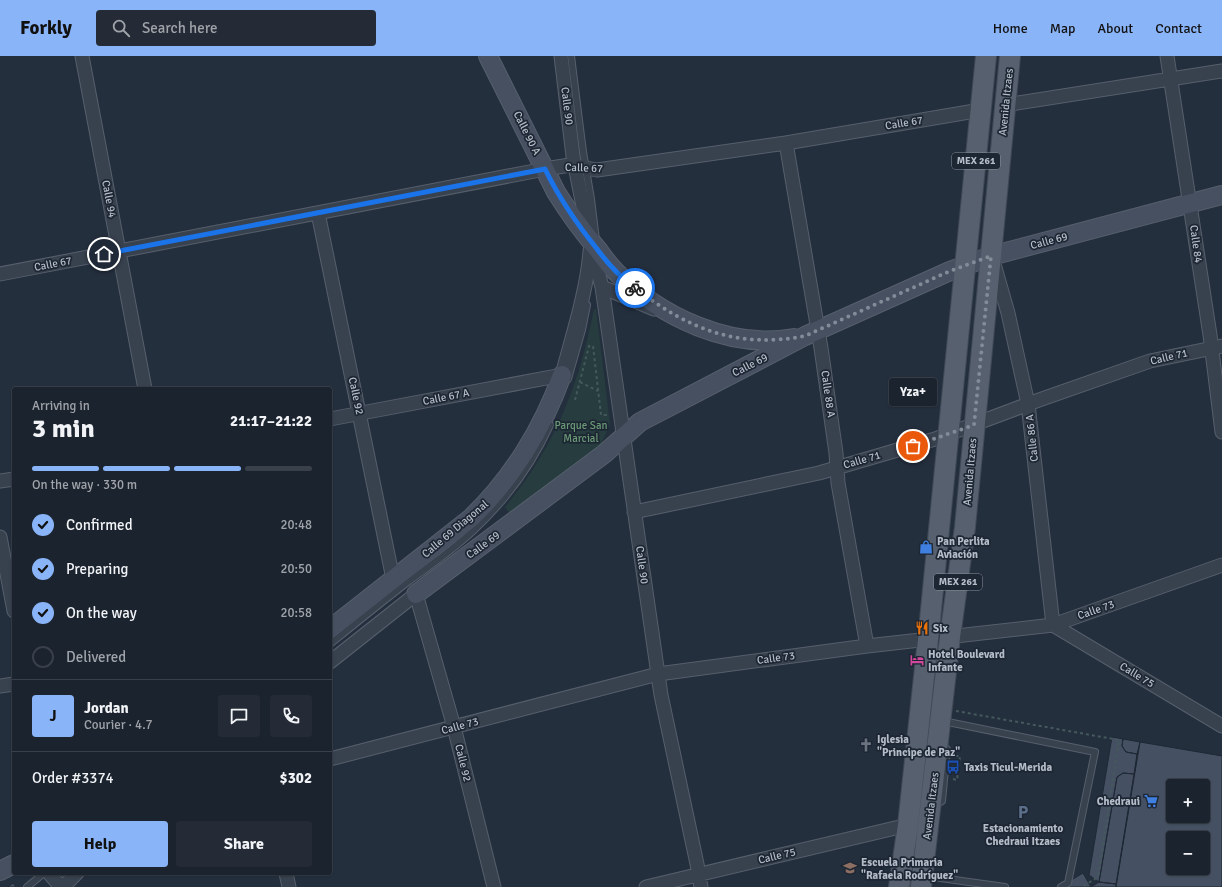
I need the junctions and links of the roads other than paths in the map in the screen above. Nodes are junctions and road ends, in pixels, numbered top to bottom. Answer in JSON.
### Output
{"nodes":[{"id":1,"x":82,"y":56,"type":"edge"},
{"id":2,"x":488,"y":56,"type":"edge"},
{"id":3,"x":561,"y":56,"type":"edge"},
{"id":4,"x":571,"y":56,"type":"edge"},
{"id":5,"x":986,"y":56,"type":"edge"},
{"id":6,"x":1010,"y":56,"type":"edge"},
{"id":7,"x":1167,"y":56,"type":"edge"},
{"id":8,"x":1222,"y":71,"type":"edge"},
{"id":9,"x":1170,"y":80,"type":"junction"},
{"id":10,"x":1005,"y":105,"type":"junction"},
{"id":11,"x":981,"y":110,"type":"junction"},
{"id":12,"x":786,"y":143,"type":"junction"},
{"id":13,"x":576,"y":164,"type":"junction"},
{"id":14,"x":545,"y":169,"type":"junction"},
{"id":15,"x":1222,"y":195,"type":"edge"},
{"id":16,"x":1190,"y":204,"type":"junction"},
{"id":17,"x":318,"y":213,"type":"junction"},
{"id":18,"x":593,"y":248,"type":"junction"},
{"id":19,"x":119,"y":251,"type":"junction"},
{"id":20,"x":991,"y":256,"type":"junction"},
{"id":21,"x":966,"y":265,"type":"junction"},
{"id":22,"x":0,"y":274,"type":"edge"},
{"id":23,"x":602,"y":287,"type":"junction"},
{"id":24,"x":692,"y":325,"type":"junction"},
{"id":25,"x":811,"y":334,"type":"junction"},
{"id":26,"x":1217,"y":347,"type":"edge"},
{"id":27,"x":564,"y":379,"type":"junction"},
{"id":28,"x":145,"y":387,"type":"edge"},
{"id":29,"x":1028,"y":404,"type":"junction"},
{"id":30,"x":359,"y":414,"type":"junction"},
{"id":31,"x":332,"y":419,"type":"edge"},
{"id":32,"x":551,"y":422,"type":"dead end"},
{"id":33,"x":974,"y":425,"type":"junction"},
{"id":34,"x":1222,"y":432,"type":"edge"},
{"id":35,"x":949,"y":434,"type":"junction"},
{"id":36,"x":624,"y":438,"type":"junction"},
{"id":37,"x":837,"y":468,"type":"junction"},
{"id":38,"x":12,"y":478,"type":"edge"},
{"id":39,"x":0,"y":481,"type":"edge"},
{"id":40,"x":634,"y":512,"type":"junction"},
{"id":41,"x":0,"y":537,"type":"edge"},
{"id":42,"x":1222,"y":566,"type":"edge"},
{"id":43,"x":393,"y":579,"type":"junction"},
{"id":44,"x":416,"y":594,"type":"junction"},
{"id":45,"x":12,"y":600,"type":"edge"},
{"id":46,"x":1052,"y":625,"type":"junction"},
{"id":47,"x":332,"y":630,"type":"edge"},
{"id":48,"x":332,"y":631,"type":"edge"},
{"id":49,"x":950,"y":637,"type":"junction"},
{"id":50,"x":928,"y":640,"type":"junction"},
{"id":51,"x":867,"y":646,"type":"junction"},
{"id":52,"x":332,"y":660,"type":"edge"},
{"id":53,"x":658,"y":674,"type":"junction"},
{"id":54,"x":12,"y":684,"type":"edge"},
{"id":55,"x":0,"y":686,"type":"edge"},
{"id":56,"x":946,"y":716,"type":"junction"},
{"id":57,"x":1222,"y":726,"type":"edge"},
{"id":58,"x":454,"y":727,"type":"junction"},
{"id":59,"x":332,"y":758,"type":"edge"},
{"id":60,"x":908,"y":825,"type":"junction"},
{"id":61,"x":12,"y":865,"type":"edge"},
{"id":62,"x":0,"y":871,"type":"edge"},
{"id":63,"x":42,"y":875,"type":"edge"},
{"id":64,"x":51,"y":875,"type":"edge"},
{"id":65,"x":75,"y":875,"type":"edge"},
{"id":66,"x":286,"y":875,"type":"edge"},
{"id":67,"x":926,"y":877,"type":"edge"},
{"id":68,"x":900,"y":880,"type":"edge"},
{"id":69,"x":700,"y":881,"type":"edge"},
{"id":70,"x":27,"y":887,"type":"edge"},
{"id":71,"x":62,"y":887,"type":"edge"},
{"id":72,"x":289,"y":887,"type":"edge"},
{"id":73,"x":494,"y":887,"type":"edge"},
{"id":74,"x":646,"y":887,"type":"edge"},
{"id":75,"x":1005,"y":887,"type":"edge"},
{"id":76,"x":1061,"y":887,"type":"edge"}],
"edges":[{"from":1,"to":19,"type":"street","name":"Calle 94"},
{"from":2,"to":14,"type":"main road","name":"Calle 90 A"},
{"from":3,"to":13,"type":"street","name":"Calle 90"},
{"from":4,"to":13,"type":"lane"},
{"from":5,"to":11,"type":"main road","name":"Avenida Itzaes","number":"MEX 261"},
{"from":6,"to":10,"type":"main road","name":"Avenida Itzaes","number":"MEX 261"},
{"from":7,"to":9,"type":"street","name":"Calle 84"},
{"from":8,"to":9,"type":"street"},
{"from":9,"to":10,"type":"street"},
{"from":9,"to":16,"type":"street","name":"Calle 84"},
{"from":10,"to":20,"type":"main road","name":"Avenida Itzaes","number":"MEX 261"},
{"from":11,"to":12,"type":"street","name":"Calle 67"},
{"from":11,"to":21,"type":"main road","name":"Avenida Itzaes","number":"MEX 261"},
{"from":12,"to":13,"type":"street","name":"Calle 67"},
{"from":12,"to":25,"type":"street","name":"Calle 88 A"},
{"from":13,"to":14,"type":"street","name":"Calle 67"},
{"from":13,"to":18,"type":"street","name":"Calle 90"},
{"from":14,"to":17,"type":"street","name":"Calle 67"},
{"from":14,"to":18,"type":"main road","name":"Calle 90 A"},
{"from":15,"to":16,"type":"main road","name":"Calle 69"},
{"from":16,"to":20,"type":"main road","name":"Calle 69"},
{"from":16,"to":26,"type":"street","name":"Calle 84"},
{"from":17,"to":19,"type":"street","name":"Calle 67"},
{"from":17,"to":30,"type":"street","name":"Calle 92"},
{"from":18,"to":23,"type":"street","name":"Calle 90"},
{"from":18,"to":24,"type":"main road","name":"Calle 90 A"},
{"from":18,"to":27,"type":"street","name":"Calle 69 Diagonal"},
{"from":19,"to":22,"type":"street","name":"Calle 67"},
{"from":19,"to":28,"type":"street","name":"Calle 94"},
{"from":20,"to":21,"type":"main road","name":"Calle 69"},
{"from":20,"to":29,"type":"street","name":"Calle 86 A"},
{"from":20,"to":33,"type":"main road","name":"Avenida Itzaes","number":"MEX 261"},
{"from":21,"to":25,"type":"main road","name":"Calle 69"},
{"from":21,"to":35,"type":"main road","name":"Avenida Itzaes","number":"MEX 261"},
{"from":23,"to":24,"type":"street"},
{"from":23,"to":36,"type":"street","name":"Calle 90"},
{"from":24,"to":25,"type":"main road","name":"Calle 90 A"},
{"from":25,"to":36,"type":"main road","name":"Calle 69"},
{"from":25,"to":37,"type":"street","name":"Calle 88 A"},
{"from":26,"to":29,"type":"street","name":"Calle 71"},
{"from":26,"to":34,"type":"street","name":"Calle 84"},
{"from":27,"to":30,"type":"street","name":"Calle 67 A"},
{"from":27,"to":43,"type":"main road","name":"Calle 69 Diagonal"},
{"from":29,"to":33,"type":"street","name":"Calle 71"},
{"from":29,"to":46,"type":"street","name":"Calle 86 A"},
{"from":30,"to":31,"type":"street","name":"Calle 67 A"},
{"from":30,"to":43,"type":"street","name":"Calle 92"},
{"from":32,"to":48,"type":"lane"},
{"from":33,"to":35,"type":"street","name":"Calle 71"},
{"from":33,"to":49,"type":"main road","name":"Avenida Itzaes","number":"MEX 261"},
{"from":35,"to":37,"type":"street","name":"Calle 71"},
{"from":35,"to":50,"type":"main road","name":"Avenida Itzaes","number":"MEX 261"},
{"from":36,"to":40,"type":"street","name":"Calle 90"},
{"from":36,"to":44,"type":"main road","name":"Calle 69"},
{"from":37,"to":40,"type":"street","name":"Calle 71"},
{"from":37,"to":51,"type":"street","name":"Calle 88 A"},
{"from":38,"to":39,"type":"street"},
{"from":40,"to":53,"type":"street","name":"Calle 90"},
{"from":41,"to":45,"type":"street"},
{"from":42,"to":46,"type":"street","name":"Calle 73"},
{"from":43,"to":47,"type":"main road","name":"Calle 69 Diagonal"},
{"from":44,"to":52,"type":"street"},
{"from":44,"to":58,"type":"street","name":"Calle 92"},
{"from":46,"to":49,"type":"street","name":"Calle 73"},
{"from":46,"to":57,"type":"street","name":"Calle 75"},
{"from":49,"to":50,"type":"street","name":"Calle 73"},
{"from":49,"to":56,"type":"main road","name":"Avenida Itzaes","number":"MEX 261"},
{"from":50,"to":51,"type":"street","name":"Calle 73"},
{"from":50,"to":60,"type":"main road","name":"Avenida Itzaes","number":"MEX 261"},
{"from":51,"to":53,"type":"street","name":"Calle 73"},
{"from":53,"to":58,"type":"street","name":"Calle 73"},
{"from":53,"to":69,"type":"street","name":"Calle 90"},
{"from":54,"to":55,"type":"street"},
{"from":56,"to":67,"type":"main road","name":"Avenida Itzaes","number":"MEX 261"},
{"from":56,"to":76,"type":"lane"},
{"from":58,"to":59,"type":"street","name":"Calle 73"},
{"from":58,"to":73,"type":"street","name":"Calle 92"},
{"from":60,"to":68,"type":"main road","name":"Avenida Itzaes","number":"MEX 261"},
{"from":60,"to":69,"type":"street","name":"Calle 75"},
{"from":61,"to":62,"type":"main road"},
{"from":63,"to":70,"type":"lane"},
{"from":64,"to":71,"type":"street"},
{"from":65,"to":71,"type":"street"},
{"from":66,"to":72,"type":"street"},
{"from":67,"to":68,"type":"lane"},
{"from":67,"to":75,"type":"lane"},
{"from":69,"to":74,"type":"street","name":"Calle 75"}]}
